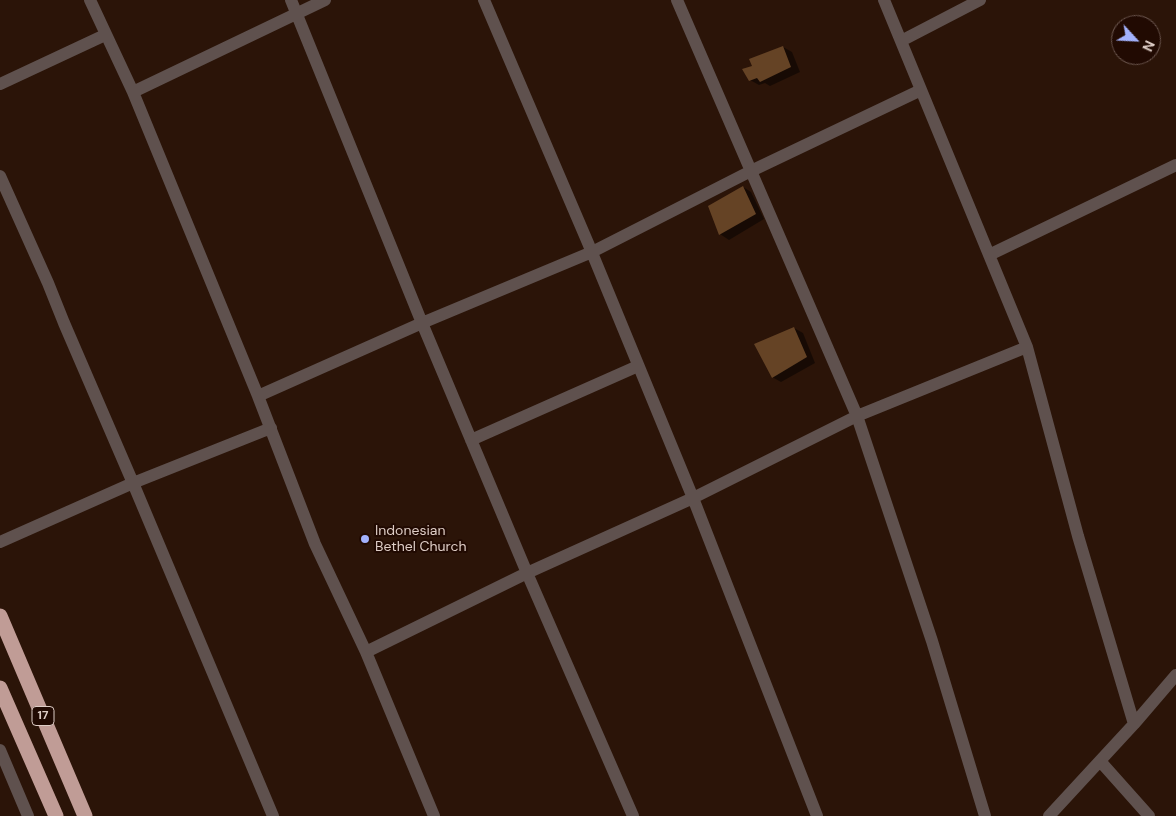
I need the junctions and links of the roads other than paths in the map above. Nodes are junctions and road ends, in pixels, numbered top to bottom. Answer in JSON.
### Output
{"nodes":[{"id":1,"x":90,"y":0,"type":"edge"},
{"id":2,"x":291,"y":0,"type":"edge"},
{"id":3,"x":325,"y":0,"type":"edge"},
{"id":4,"x":484,"y":0,"type":"edge"},
{"id":5,"x":677,"y":0,"type":"edge"},
{"id":6,"x":884,"y":0,"type":"edge"},
{"id":7,"x":980,"y":0,"type":"edge"},
{"id":8,"x":297,"y":13,"type":"junction"},
{"id":9,"x":105,"y":35,"type":"junction"},
{"id":10,"x":901,"y":40,"type":"junction"},
{"id":11,"x":0,"y":84,"type":"edge"},
{"id":12,"x":921,"y":90,"type":"junction"},
{"id":13,"x":133,"y":92,"type":"junction"},
{"id":14,"x":1176,"y":165,"type":"edge"},
{"id":15,"x":751,"y":171,"type":"junction"},
{"id":16,"x":0,"y":176,"type":"edge"},
{"id":17,"x":592,"y":252,"type":"junction"},
{"id":18,"x":989,"y":255,"type":"junction"},
{"id":19,"x":422,"y":323,"type":"junction"},
{"id":20,"x":1028,"y":347,"type":"junction"},
{"id":21,"x":638,"y":366,"type":"junction"},
{"id":22,"x":258,"y":396,"type":"junction"},
{"id":23,"x":857,"y":416,"type":"junction"},
{"id":24,"x":270,"y":428,"type":"junction"},
{"id":25,"x":471,"y":440,"type":"junction"},
{"id":26,"x":134,"y":483,"type":"junction"},
{"id":27,"x":693,"y":498,"type":"junction"},
{"id":28,"x":0,"y":542,"type":"edge"},
{"id":29,"x":527,"y":573,"type":"junction"},
{"id":30,"x":0,"y":616,"type":"edge"},
{"id":31,"x":366,"y":652,"type":"junction"},
{"id":32,"x":1176,"y":675,"type":"edge"},
{"id":33,"x":0,"y":688,"type":"edge"},
{"id":34,"x":1134,"y":724,"type":"junction"},
{"id":35,"x":0,"y":750,"type":"edge"},
{"id":36,"x":1100,"y":761,"type":"junction"},
{"id":37,"x":28,"y":816,"type":"edge"},
{"id":38,"x":56,"y":816,"type":"edge"},
{"id":39,"x":85,"y":816,"type":"edge"},
{"id":40,"x":273,"y":816,"type":"edge"},
{"id":41,"x":434,"y":816,"type":"edge"},
{"id":42,"x":633,"y":816,"type":"edge"},
{"id":43,"x":817,"y":816,"type":"edge"},
{"id":44,"x":985,"y":816,"type":"edge"},
{"id":45,"x":1049,"y":816,"type":"edge"},
{"id":46,"x":1149,"y":816,"type":"edge"}],
"edges":[{"from":1,"to":9,"type":"street"},
{"from":2,"to":8,"type":"street"},
{"from":3,"to":8,"type":"street"},
{"from":4,"to":17,"type":"street"},
{"from":5,"to":15,"type":"street"},
{"from":6,"to":10,"type":"street"},
{"from":7,"to":10,"type":"street"},
{"from":8,"to":13,"type":"street"},
{"from":8,"to":19,"type":"street"},
{"from":9,"to":11,"type":"street"},
{"from":9,"to":13,"type":"street"},
{"from":10,"to":12,"type":"street"},
{"from":12,"to":15,"type":"street"},
{"from":12,"to":18,"type":"street"},
{"from":13,"to":22,"type":"street"},
{"from":14,"to":18,"type":"street"},
{"from":15,"to":17,"type":"street"},
{"from":15,"to":23,"type":"street"},
{"from":16,"to":26,"type":"street"},
{"from":17,"to":19,"type":"street"},
{"from":17,"to":21,"type":"street"},
{"from":18,"to":20,"type":"street"},
{"from":19,"to":22,"type":"street"},
{"from":19,"to":25,"type":"street"},
{"from":20,"to":23,"type":"street"},
{"from":20,"to":34,"type":"street"},
{"from":21,"to":25,"type":"street"},
{"from":21,"to":27,"type":"street"},
{"from":22,"to":24,"type":"street"},
{"from":23,"to":27,"type":"street"},
{"from":23,"to":44,"type":"street"},
{"from":24,"to":26,"type":"street"},
{"from":24,"to":31,"type":"street"},
{"from":25,"to":29,"type":"street"},
{"from":26,"to":28,"type":"street"},
{"from":26,"to":40,"type":"street"},
{"from":27,"to":29,"type":"street"},
{"from":27,"to":43,"type":"street"},
{"from":29,"to":31,"type":"street"},
{"from":29,"to":42,"type":"street"},
{"from":30,"to":39,"type":"highway","number":"17"},
{"from":31,"to":41,"type":"street"},
{"from":32,"to":34,"type":"street"},
{"from":33,"to":38,"type":"highway","number":"17"},
{"from":34,"to":36,"type":"street"},
{"from":35,"to":37,"type":"street"},
{"from":36,"to":45,"type":"street"},
{"from":36,"to":46,"type":"street"}]}
